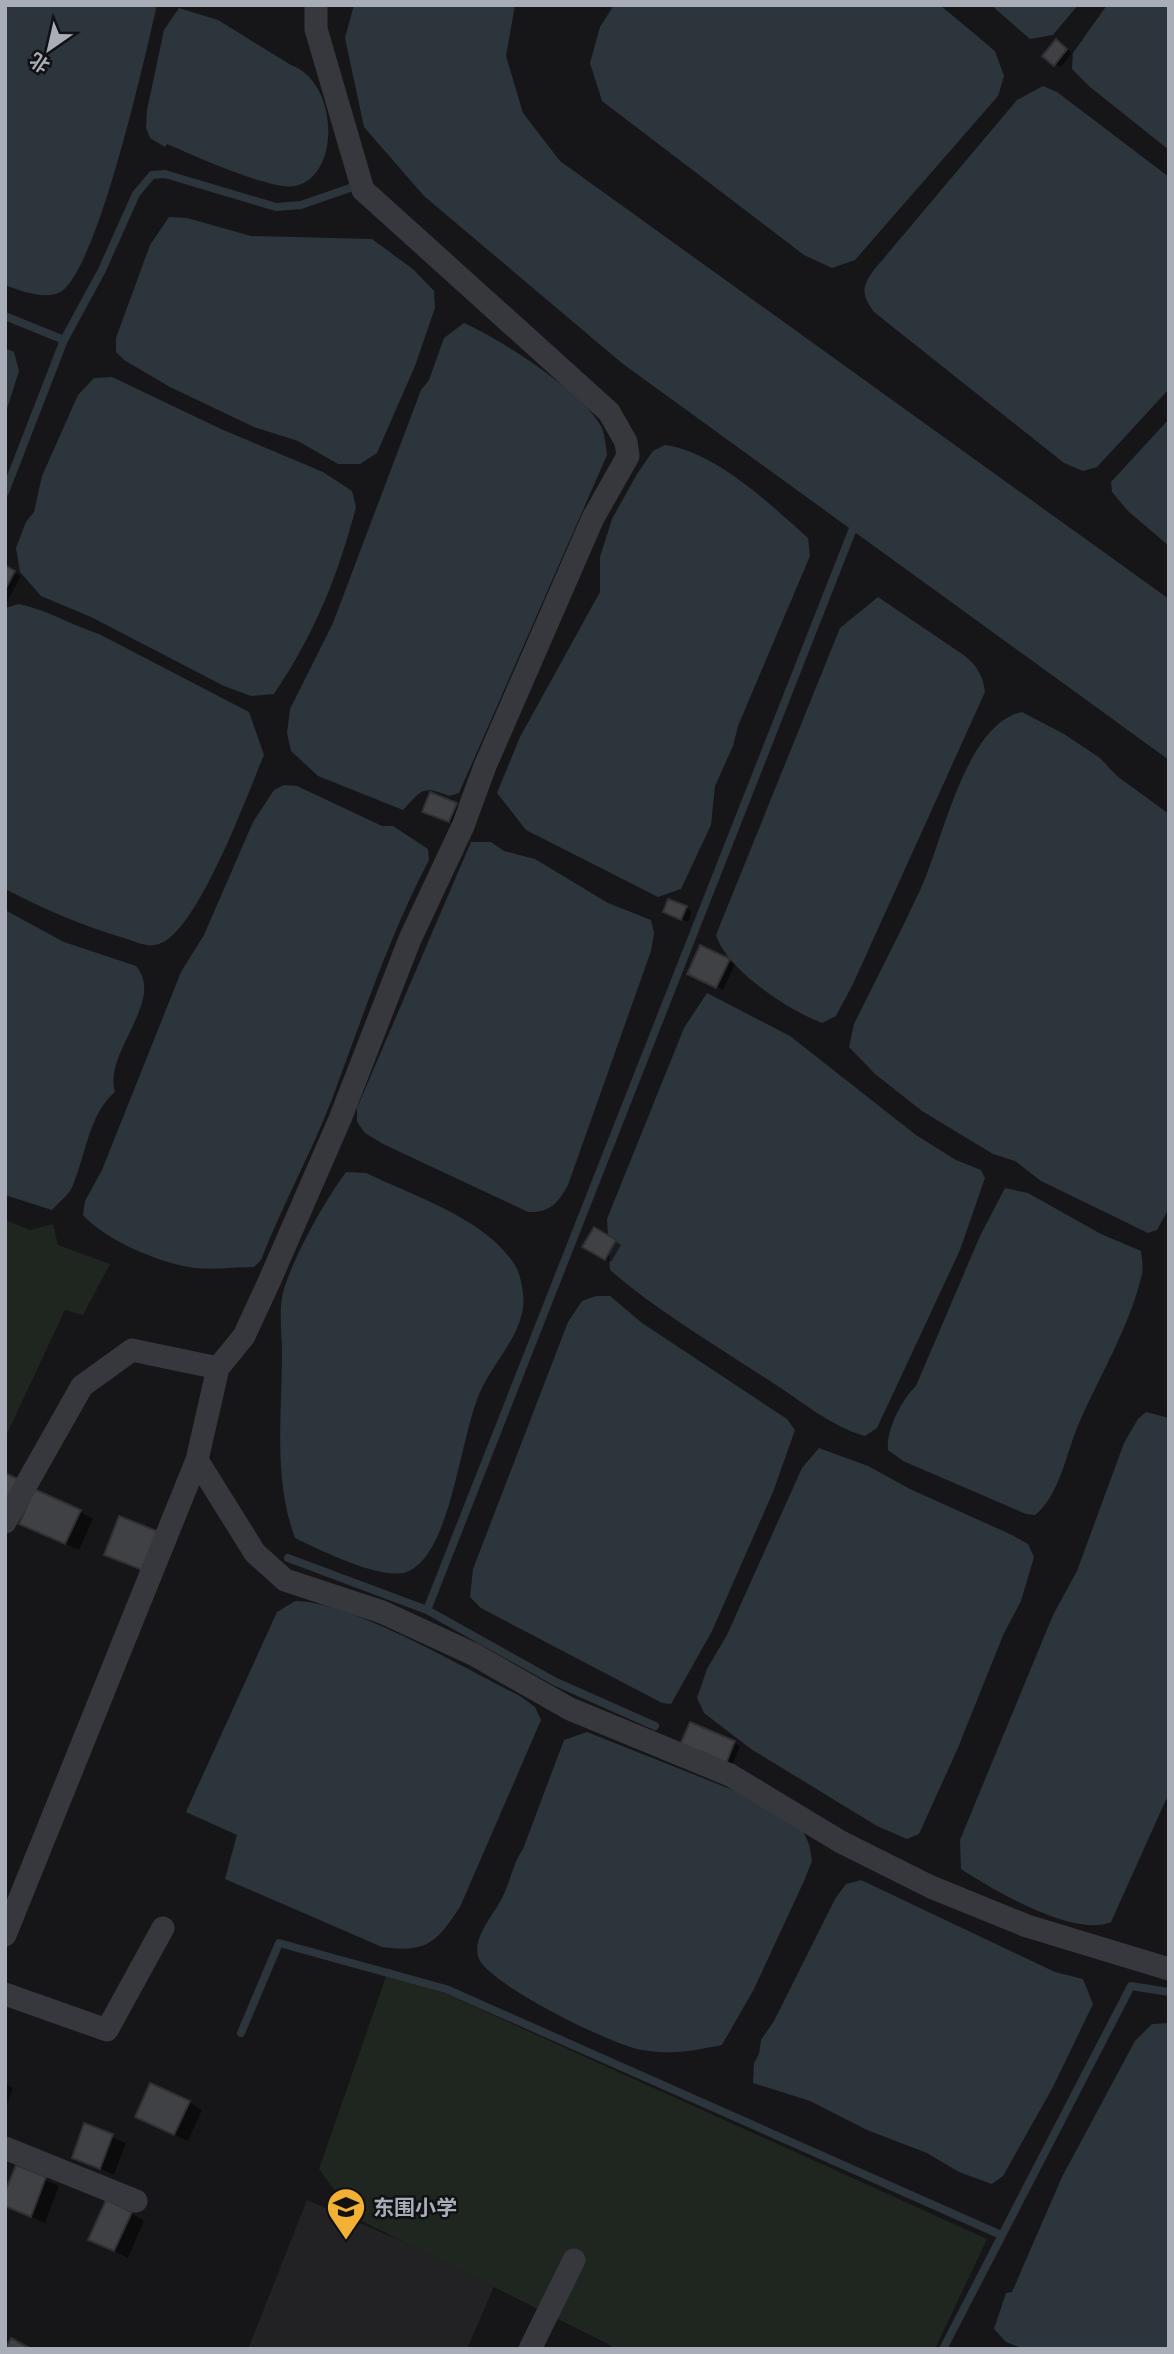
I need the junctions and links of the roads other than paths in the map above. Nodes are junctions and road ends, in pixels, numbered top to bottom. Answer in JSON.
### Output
{"nodes":[{"id":1,"x":316,"y":5,"type":"edge"},
{"id":2,"x":218,"y":1368,"type":"junction"},
{"id":3,"x":197,"y":1460,"type":"junction"},
{"id":4,"x":5,"y":1522,"type":"edge"},
{"id":5,"x":163,"y":1928,"type":"dead end"},
{"id":6,"x":5,"y":1935,"type":"edge"},
{"id":7,"x":1169,"y":1969,"type":"edge"},
{"id":8,"x":5,"y":1994,"type":"edge"},
{"id":9,"x":5,"y":2148,"type":"edge"},
{"id":10,"x":135,"y":2201,"type":"dead end"},
{"id":11,"x":574,"y":2260,"type":"dead end"},
{"id":12,"x":530,"y":2349,"type":"edge"}],
"edges":[{"from":1,"to":2,"type":"street"},
{"from":2,"to":3,"type":"street"},
{"from":2,"to":4,"type":"street"},
{"from":3,"to":6,"type":"street"},
{"from":3,"to":7,"type":"street"},
{"from":5,"to":8,"type":"street"},
{"from":9,"to":10,"type":"street"},
{"from":11,"to":12,"type":"street"}]}
